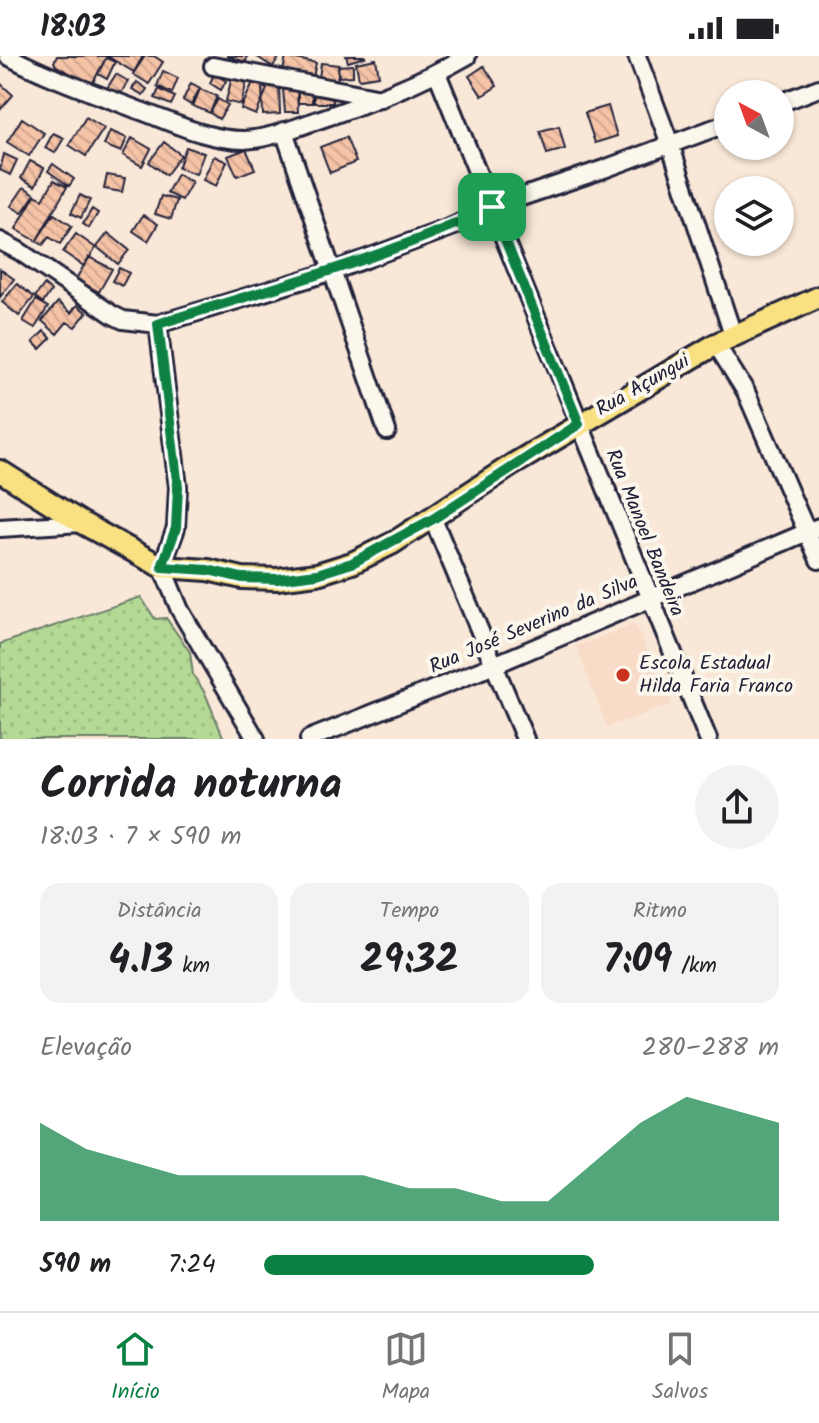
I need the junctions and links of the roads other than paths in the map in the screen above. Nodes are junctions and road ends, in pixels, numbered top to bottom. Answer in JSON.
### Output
{"nodes":[{"id":1,"x":8,"y":56,"type":"edge"},
{"id":2,"x":467,"y":56,"type":"edge"},
{"id":3,"x":637,"y":56,"type":"edge"},
{"id":4,"x":213,"y":66,"type":"dead end"},
{"id":5,"x":437,"y":73,"type":"junction"},
{"id":6,"x":819,"y":88,"type":"edge"},
{"id":7,"x":794,"y":98,"type":"edge"},
{"id":8,"x":382,"y":99,"type":"junction"},
{"id":9,"x":714,"y":128,"type":"edge"},
{"id":10,"x":284,"y":131,"type":"junction"},
{"id":11,"x":670,"y":144,"type":"junction"},
{"id":12,"x":492,"y":207,"type":"junction"},
{"id":13,"x":0,"y":241,"type":"edge"},
{"id":14,"x":333,"y":271,"type":"junction"},
{"id":15,"x":819,"y":297,"type":"edge"},
{"id":16,"x":158,"y":324,"type":"junction"},
{"id":17,"x":725,"y":339,"type":"junction"},
{"id":18,"x":579,"y":424,"type":"junction"},
{"id":19,"x":387,"y":431,"type":"dead end"},
{"id":20,"x":0,"y":471,"type":"edge"},
{"id":21,"x":433,"y":519,"type":"junction"},
{"id":22,"x":82,"y":523,"type":"junction"},
{"id":23,"x":0,"y":528,"type":"edge"},
{"id":24,"x":812,"y":530,"type":"edge"},
{"id":25,"x":819,"y":560,"type":"edge"},
{"id":26,"x":162,"y":567,"type":"junction"},
{"id":27,"x":649,"y":599,"type":"junction"},
{"id":28,"x":494,"y":665,"type":"junction"},
{"id":29,"x":256,"y":739,"type":"edge"},
{"id":30,"x":309,"y":739,"type":"edge"},
{"id":31,"x":525,"y":739,"type":"edge"},
{"id":32,"x":708,"y":739,"type":"edge"}],
"edges":[{"from":1,"to":10,"type":"street"},
{"from":2,"to":5,"type":"street"},
{"from":3,"to":11,"type":"street"},
{"from":4,"to":8,"type":"street"},
{"from":5,"to":8,"type":"street"},
{"from":5,"to":12,"type":"street","name":"Rua Manoel Bandeira"},
{"from":6,"to":7,"type":"street"},
{"from":8,"to":10,"type":"street"},
{"from":9,"to":11,"type":"street"},
{"from":10,"to":14,"type":"street"},
{"from":11,"to":12,"type":"street"},
{"from":11,"to":17,"type":"street"},
{"from":12,"to":14,"type":"street"},
{"from":12,"to":18,"type":"street","name":"Rua Manoel Bandeira"},
{"from":13,"to":16,"type":"street"},
{"from":14,"to":16,"type":"street"},
{"from":14,"to":19,"type":"street"},
{"from":15,"to":17,"type":"main road","name":"Rua Açungui"},
{"from":16,"to":26,"type":"street"},
{"from":17,"to":18,"type":"main road","name":"Rua Açungui"},
{"from":17,"to":24,"type":"street"},
{"from":18,"to":21,"type":"main road","name":"Rua Açungui"},
{"from":18,"to":27,"type":"street","name":"Rua Manoel Bandeira"},
{"from":20,"to":22,"type":"main road"},
{"from":21,"to":26,"type":"main road","name":"Rua Açungui"},
{"from":21,"to":28,"type":"street"},
{"from":22,"to":23,"type":"street"},
{"from":22,"to":26,"type":"main road"},
{"from":24,"to":25,"type":"street"},
{"from":24,"to":27,"type":"street","name":"Rua José Severino da Silva"},
{"from":26,"to":29,"type":"street"},
{"from":27,"to":28,"type":"street","name":"Rua José Severino da Silva"},
{"from":27,"to":32,"type":"street","name":"Rua Manoel Bandeira"},
{"from":28,"to":30,"type":"street","name":"Rua José Severino da Silva"},
{"from":28,"to":31,"type":"street"}]}
